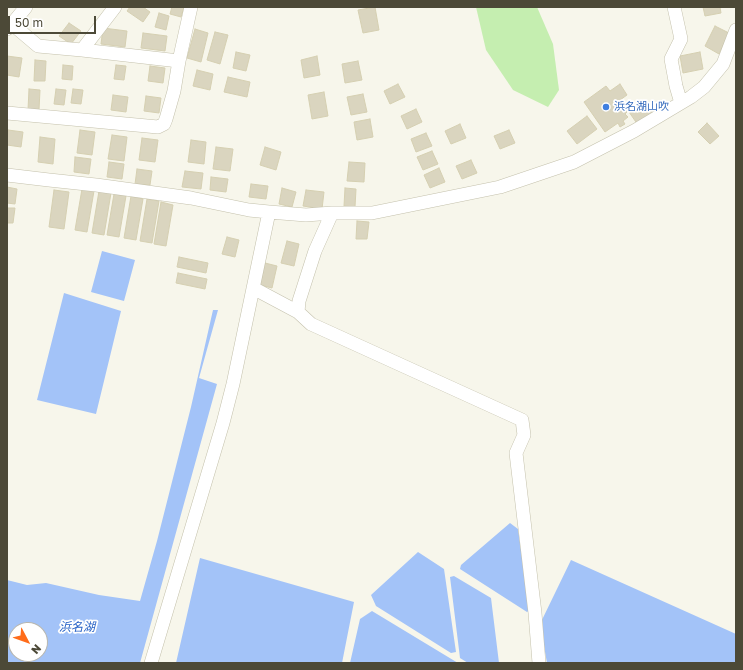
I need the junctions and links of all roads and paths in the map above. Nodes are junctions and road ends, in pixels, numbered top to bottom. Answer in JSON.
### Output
{"nodes":[{"id":1,"x":26,"y":7,"type":"edge"},
{"id":2,"x":115,"y":7,"type":"edge"},
{"id":3,"x":191,"y":7,"type":"edge"},
{"id":4,"x":674,"y":7,"type":"edge"},
{"id":5,"x":10,"y":26,"type":"edge"},
{"id":6,"x":736,"y":30,"type":"edge"},
{"id":7,"x":82,"y":50,"type":"junction"},
{"id":8,"x":179,"y":61,"type":"junction"},
{"id":9,"x":681,"y":103,"type":"junction"},
{"id":10,"x":7,"y":113,"type":"edge"},
{"id":11,"x":7,"y":175,"type":"edge"},
{"id":12,"x":269,"y":212,"type":"junction"},
{"id":13,"x":332,"y":213,"type":"junction"},
{"id":14,"x":253,"y":288,"type":"junction"},
{"id":15,"x":298,"y":312,"type":"junction"},
{"id":16,"x":151,"y":663,"type":"edge"},
{"id":17,"x":539,"y":663,"type":"edge"}],
"edges":[{"from":1,"to":5,"type":"street"},
{"from":2,"to":7,"type":"street"},
{"from":3,"to":8,"type":"street"},
{"from":4,"to":9,"type":"street"},
{"from":5,"to":7,"type":"street"},
{"from":6,"to":9,"type":"street"},
{"from":7,"to":8,"type":"street"},
{"from":8,"to":10,"type":"street"},
{"from":9,"to":13,"type":"street"},
{"from":11,"to":12,"type":"street"},
{"from":12,"to":13,"type":"street"},
{"from":12,"to":14,"type":"street"},
{"from":13,"to":15,"type":"street"},
{"from":14,"to":15,"type":"street"},
{"from":14,"to":16,"type":"street"},
{"from":15,"to":17,"type":"street"}]}
